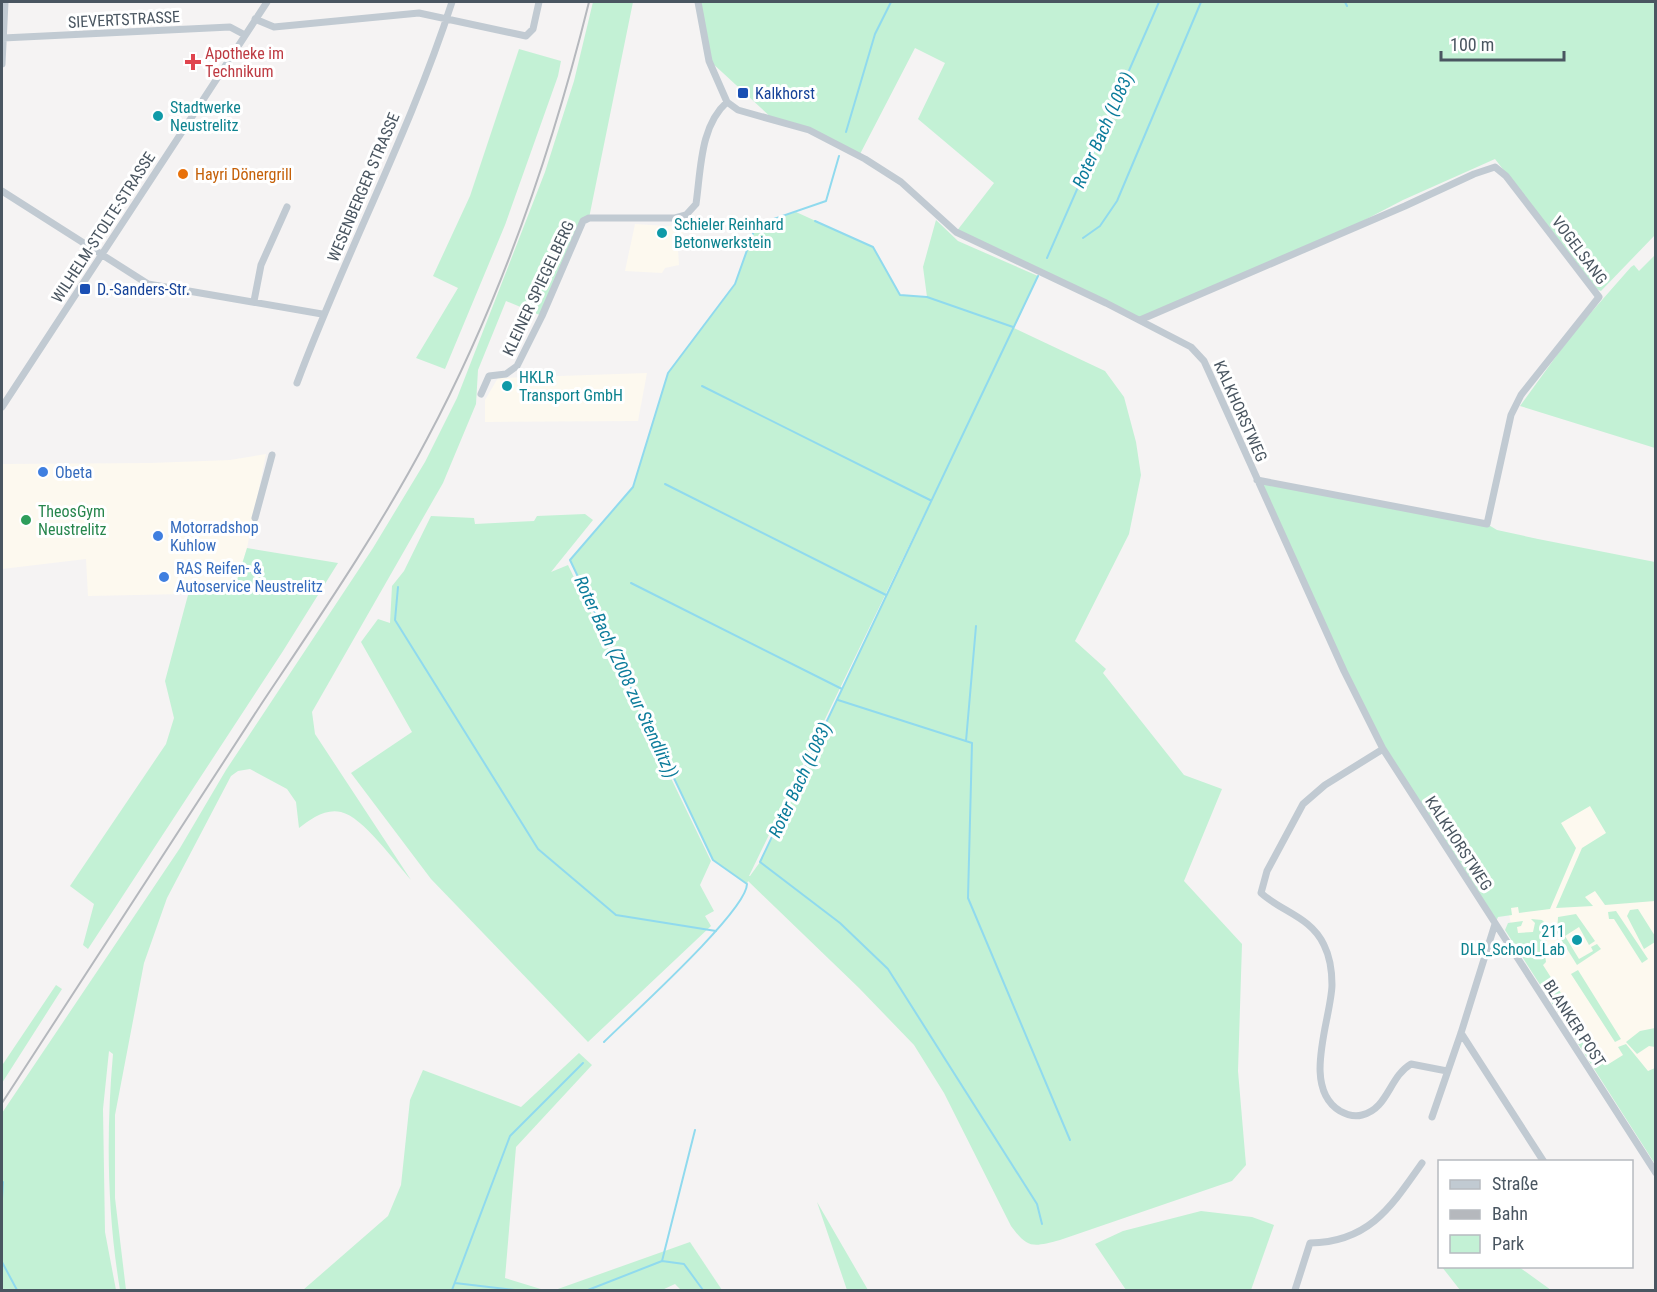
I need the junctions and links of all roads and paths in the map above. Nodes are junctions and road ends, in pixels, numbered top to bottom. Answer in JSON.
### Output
{"nodes":[{"id":1,"x":5,"y":2,"type":"edge"},
{"id":2,"x":267,"y":2,"type":"edge"},
{"id":3,"x":452,"y":2,"type":"edge"},
{"id":4,"x":539,"y":2,"type":"edge"},
{"id":5,"x":698,"y":2,"type":"edge"},
{"id":6,"x":447,"y":18,"type":"junction"},
{"id":7,"x":255,"y":19,"type":"junction"},
{"id":8,"x":245,"y":35,"type":"junction"},
{"id":9,"x":3,"y":38,"type":"junction"},
{"id":10,"x":2,"y":64,"type":"edge"},
{"id":11,"x":727,"y":102,"type":"junction"},
{"id":12,"x":2,"y":191,"type":"edge"},
{"id":13,"x":287,"y":207,"type":"dead end"},
{"id":14,"x":101,"y":255,"type":"junction"},
{"id":15,"x":254,"y":302,"type":"junction"},
{"id":16,"x":322,"y":314,"type":"junction"},
{"id":17,"x":1140,"y":320,"type":"junction"},
{"id":18,"x":297,"y":383,"type":"dead end"},
{"id":19,"x":481,"y":394,"type":"dead end"},
{"id":20,"x":2,"y":407,"type":"edge"},
{"id":21,"x":272,"y":454,"type":"dead end"},
{"id":22,"x":1257,"y":480,"type":"junction"},
{"id":23,"x":255,"y":518,"type":"dead end"},
{"id":24,"x":1383,"y":749,"type":"junction"},
{"id":25,"x":1495,"y":924,"type":"junction"},
{"id":26,"x":1461,"y":1033,"type":"junction"},
{"id":27,"x":1447,"y":1071,"type":"junction"},
{"id":28,"x":1431,"y":1116,"type":"dead end"},
{"id":29,"x":1543,"y":1160,"type":"edge"},
{"id":30,"x":1422,"y":1163,"type":"dead end"},
{"id":31,"x":1656,"y":1173,"type":"edge"},
{"id":32,"x":1295,"y":1290,"type":"edge"}],
"edges":[{"from":1,"to":9,"type":"street"},
{"from":2,"to":7,"type":"street","name":"WILHELM-STOLTE-STRASSE"},
{"from":3,"to":6,"type":"street","name":"WESENBERGER STRASSE"},
{"from":4,"to":6,"type":"street"},
{"from":5,"to":11,"type":"street"},
{"from":6,"to":7,"type":"street"},
{"from":6,"to":16,"type":"street","name":"WESENBERGER STRASSE"},
{"from":7,"to":8,"type":"street","name":"WILHELM-STOLTE-STRASSE"},
{"from":8,"to":9,"type":"street","name":"SIEVERTSTRASSE"},
{"from":8,"to":14,"type":"street","name":"WILHELM-STOLTE-STRASSE"},
{"from":9,"to":10,"type":"street"},
{"from":11,"to":17,"type":"street","name":"KALKHORSTWEG"},
{"from":11,"to":19,"type":"street","name":"KLEINER SPIEGELBERG"},
{"from":12,"to":14,"type":"street"},
{"from":13,"to":15,"type":"street"},
{"from":14,"to":15,"type":"street"},
{"from":14,"to":20,"type":"street","name":"WILHELM-STOLTE-STRASSE"},
{"from":15,"to":16,"type":"street"},
{"from":16,"to":18,"type":"street","name":"WESENBERGER STRASSE"},
{"from":17,"to":22,"type":"street","name":"KALKHORSTWEG"},
{"from":17,"to":22,"type":"street","name":"VOGELSANG"},
{"from":21,"to":23,"type":"street"},
{"from":22,"to":24,"type":"street","name":"KALKHORSTWEG"},
{"from":24,"to":25,"type":"street","name":"KALKHORSTWEG"},
{"from":24,"to":27,"type":"street"},
{"from":25,"to":26,"type":"street"},
{"from":25,"to":31,"type":"street","name":"BLANKER POST"},
{"from":26,"to":27,"type":"street"},
{"from":26,"to":29,"type":"street"},
{"from":27,"to":28,"type":"street"},
{"from":30,"to":32,"type":"street"}]}
